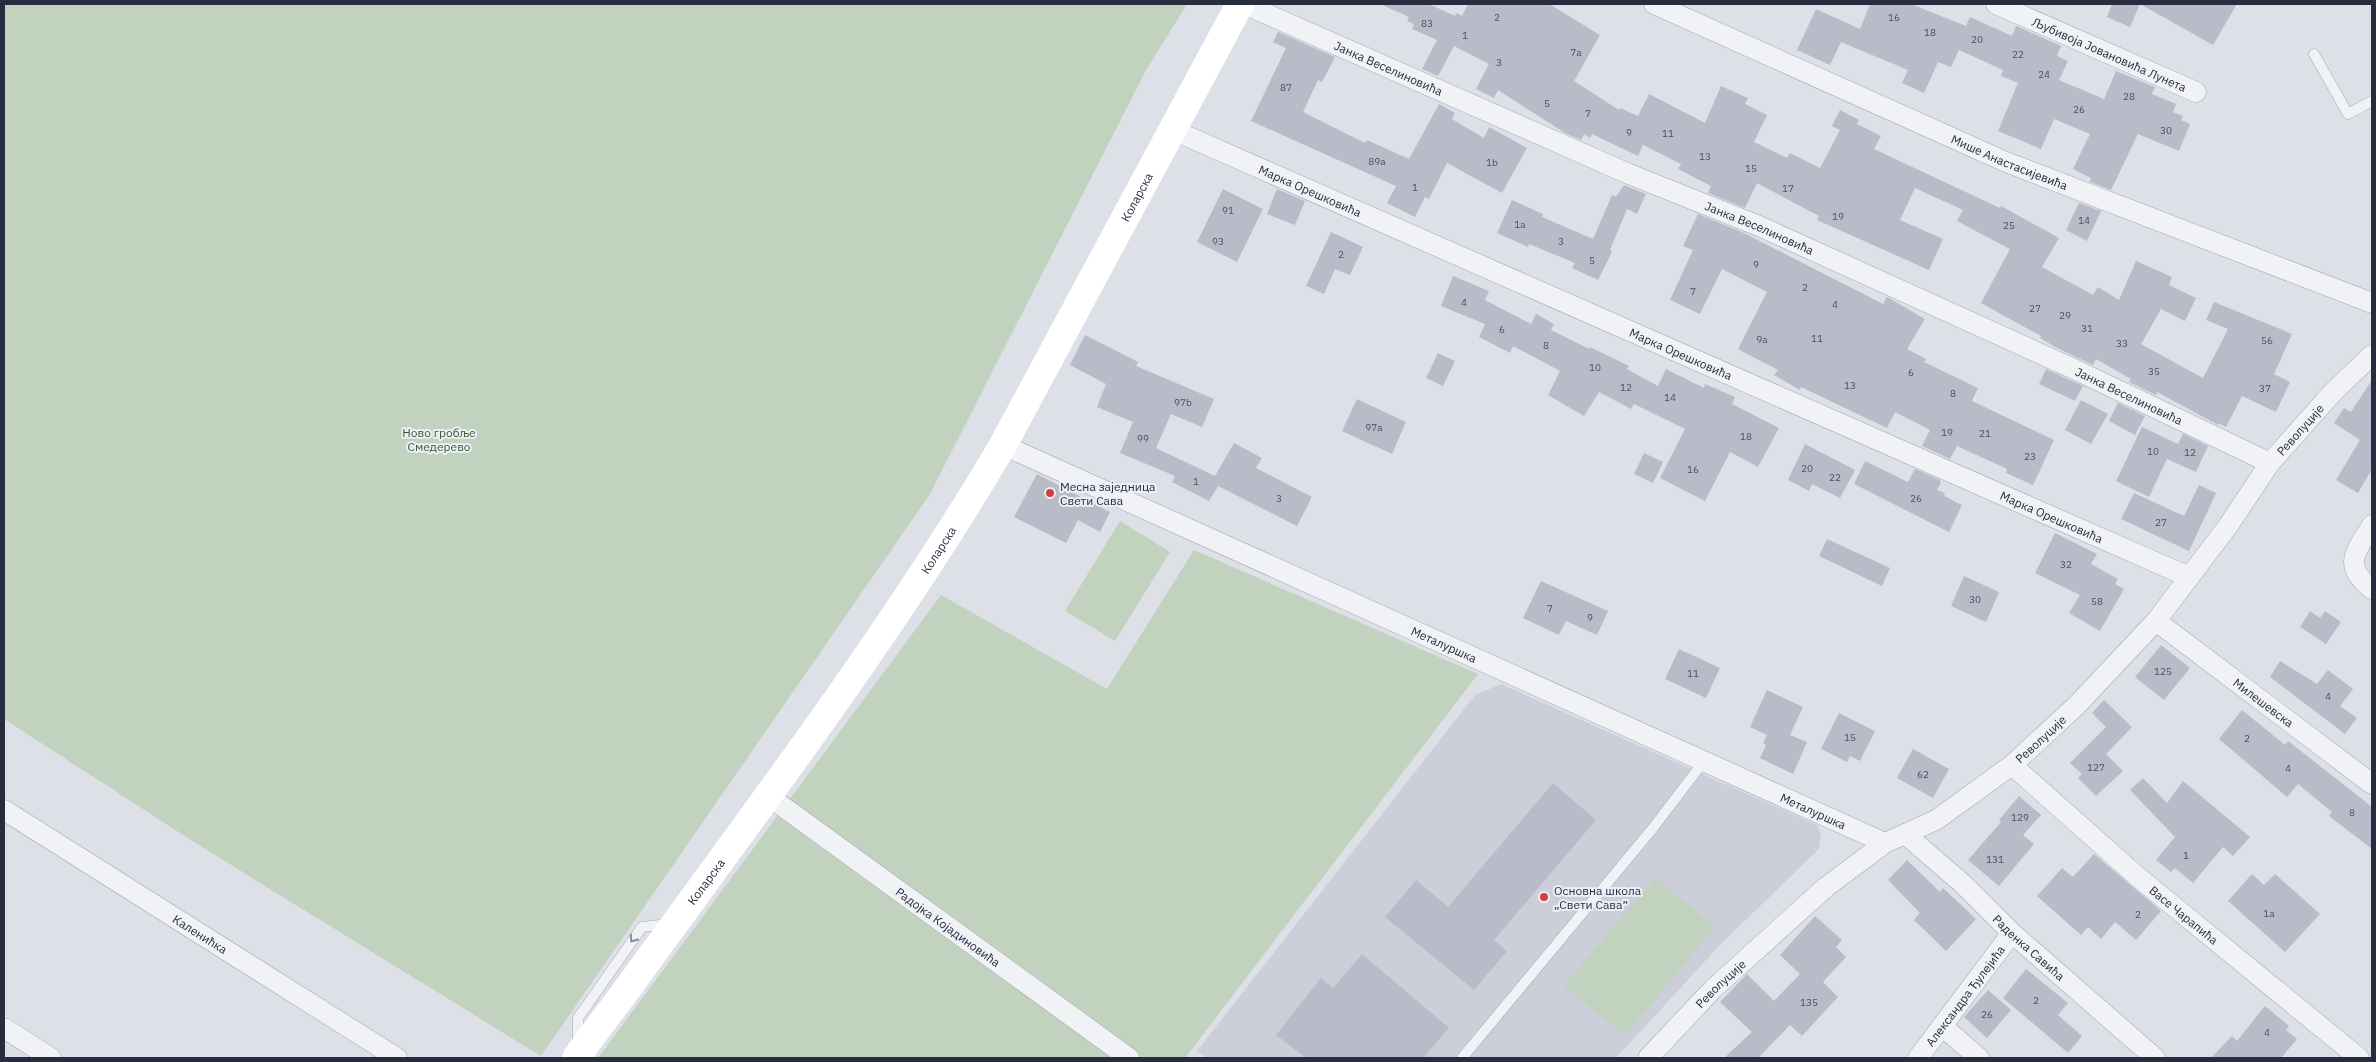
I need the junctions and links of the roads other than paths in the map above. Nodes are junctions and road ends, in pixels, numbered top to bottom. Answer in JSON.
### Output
{"nodes":[{"id":1,"x":1240,"y":4,"type":"edge"},
{"id":2,"x":1244,"y":4,"type":"edge"},
{"id":3,"x":1654,"y":4,"type":"edge"},
{"id":4,"x":1996,"y":4,"type":"edge"},
{"id":5,"x":2314,"y":54,"type":"dead end"},
{"id":6,"x":2196,"y":92,"type":"dead end"},
{"id":7,"x":2372,"y":101,"type":"edge"},
{"id":8,"x":1173,"y":130,"type":"junction"},
{"id":9,"x":2372,"y":303,"type":"edge"},
{"id":10,"x":2372,"y":356,"type":"edge"},
{"id":11,"x":1003,"y":444,"type":"junction"},
{"id":12,"x":2270,"y":464,"type":"junction"},
{"id":13,"x":2372,"y":525,"type":"edge"},
{"id":14,"x":2188,"y":577,"type":"junction"},
{"id":15,"x":2372,"y":589,"type":"edge"},
{"id":16,"x":2156,"y":621,"type":"junction"},
{"id":17,"x":1704,"y":761,"type":"junction"},
{"id":18,"x":2012,"y":765,"type":"junction"},
{"id":19,"x":2372,"y":784,"type":"edge"},
{"id":20,"x":767,"y":795,"type":"junction"},
{"id":21,"x":4,"y":810,"type":"edge"},
{"id":22,"x":1905,"y":834,"type":"junction"},
{"id":23,"x":1885,"y":843,"type":"junction"},
{"id":24,"x":2012,"y":933,"type":"junction"},
{"id":25,"x":1942,"y":1026,"type":"junction"},
{"id":26,"x":4,"y":1028,"type":"edge"},
{"id":27,"x":577,"y":1057,"type":"edge"},
{"id":28,"x":51,"y":1058,"type":"edge"},
{"id":29,"x":397,"y":1058,"type":"edge"},
{"id":30,"x":1129,"y":1058,"type":"edge"},
{"id":31,"x":1462,"y":1058,"type":"edge"},
{"id":32,"x":1648,"y":1058,"type":"edge"},
{"id":33,"x":1918,"y":1058,"type":"edge"},
{"id":34,"x":1979,"y":1058,"type":"edge"},
{"id":35,"x":2154,"y":1058,"type":"edge"},
{"id":36,"x":2359,"y":1058,"type":"edge"}],
"edges":[{"from":1,"to":8,"type":"main road","name":"Коларска"},
{"from":2,"to":12,"type":"street","name":"Јанка Веселиновића"},
{"from":3,"to":9,"type":"street","name":"Мише Анастасијевића"},
{"from":4,"to":6,"type":"street","name":"Љубивоја Јовановића Лунета"},
{"from":5,"to":7,"type":"lane"},
{"from":8,"to":11,"type":"main road","name":"Коларска"},
{"from":8,"to":14,"type":"street","name":"Марка Орешковића"},
{"from":10,"to":12,"type":"street","name":"Револуције"},
{"from":11,"to":17,"type":"street","name":"Металуршка"},
{"from":11,"to":20,"type":"main road","name":"Коларска"},
{"from":12,"to":14,"type":"street","name":"Револуције"},
{"from":13,"to":15,"type":"street"},
{"from":14,"to":16,"type":"street","name":"Револуције"},
{"from":16,"to":18,"type":"street","name":"Револуције"},
{"from":16,"to":19,"type":"street","name":"Милешевска"},
{"from":17,"to":23,"type":"street","name":"Металуршка"},
{"from":17,"to":31,"type":"lane"},
{"from":18,"to":22,"type":"street","name":"Револуције"},
{"from":18,"to":36,"type":"street","name":"Васе Чарапића"},
{"from":20,"to":27,"type":"main road","name":"Коларска"},
{"from":20,"to":30,"type":"street","name":"Радојка Којадиновића"},
{"from":21,"to":29,"type":"street","name":"Каленићка"},
{"from":22,"to":23,"type":"street","name":"Револуције"},
{"from":22,"to":24,"type":"street","name":"Раденка Савића"},
{"from":23,"to":32,"type":"street","name":"Револуције"},
{"from":24,"to":25,"type":"street","name":"Александра Ђулејића"},
{"from":24,"to":35,"type":"street","name":"Раденка Савића"},
{"from":25,"to":33,"type":"street","name":"Александра Ђулејића"},
{"from":25,"to":34,"type":"street"},
{"from":26,"to":28,"type":"street"}]}
